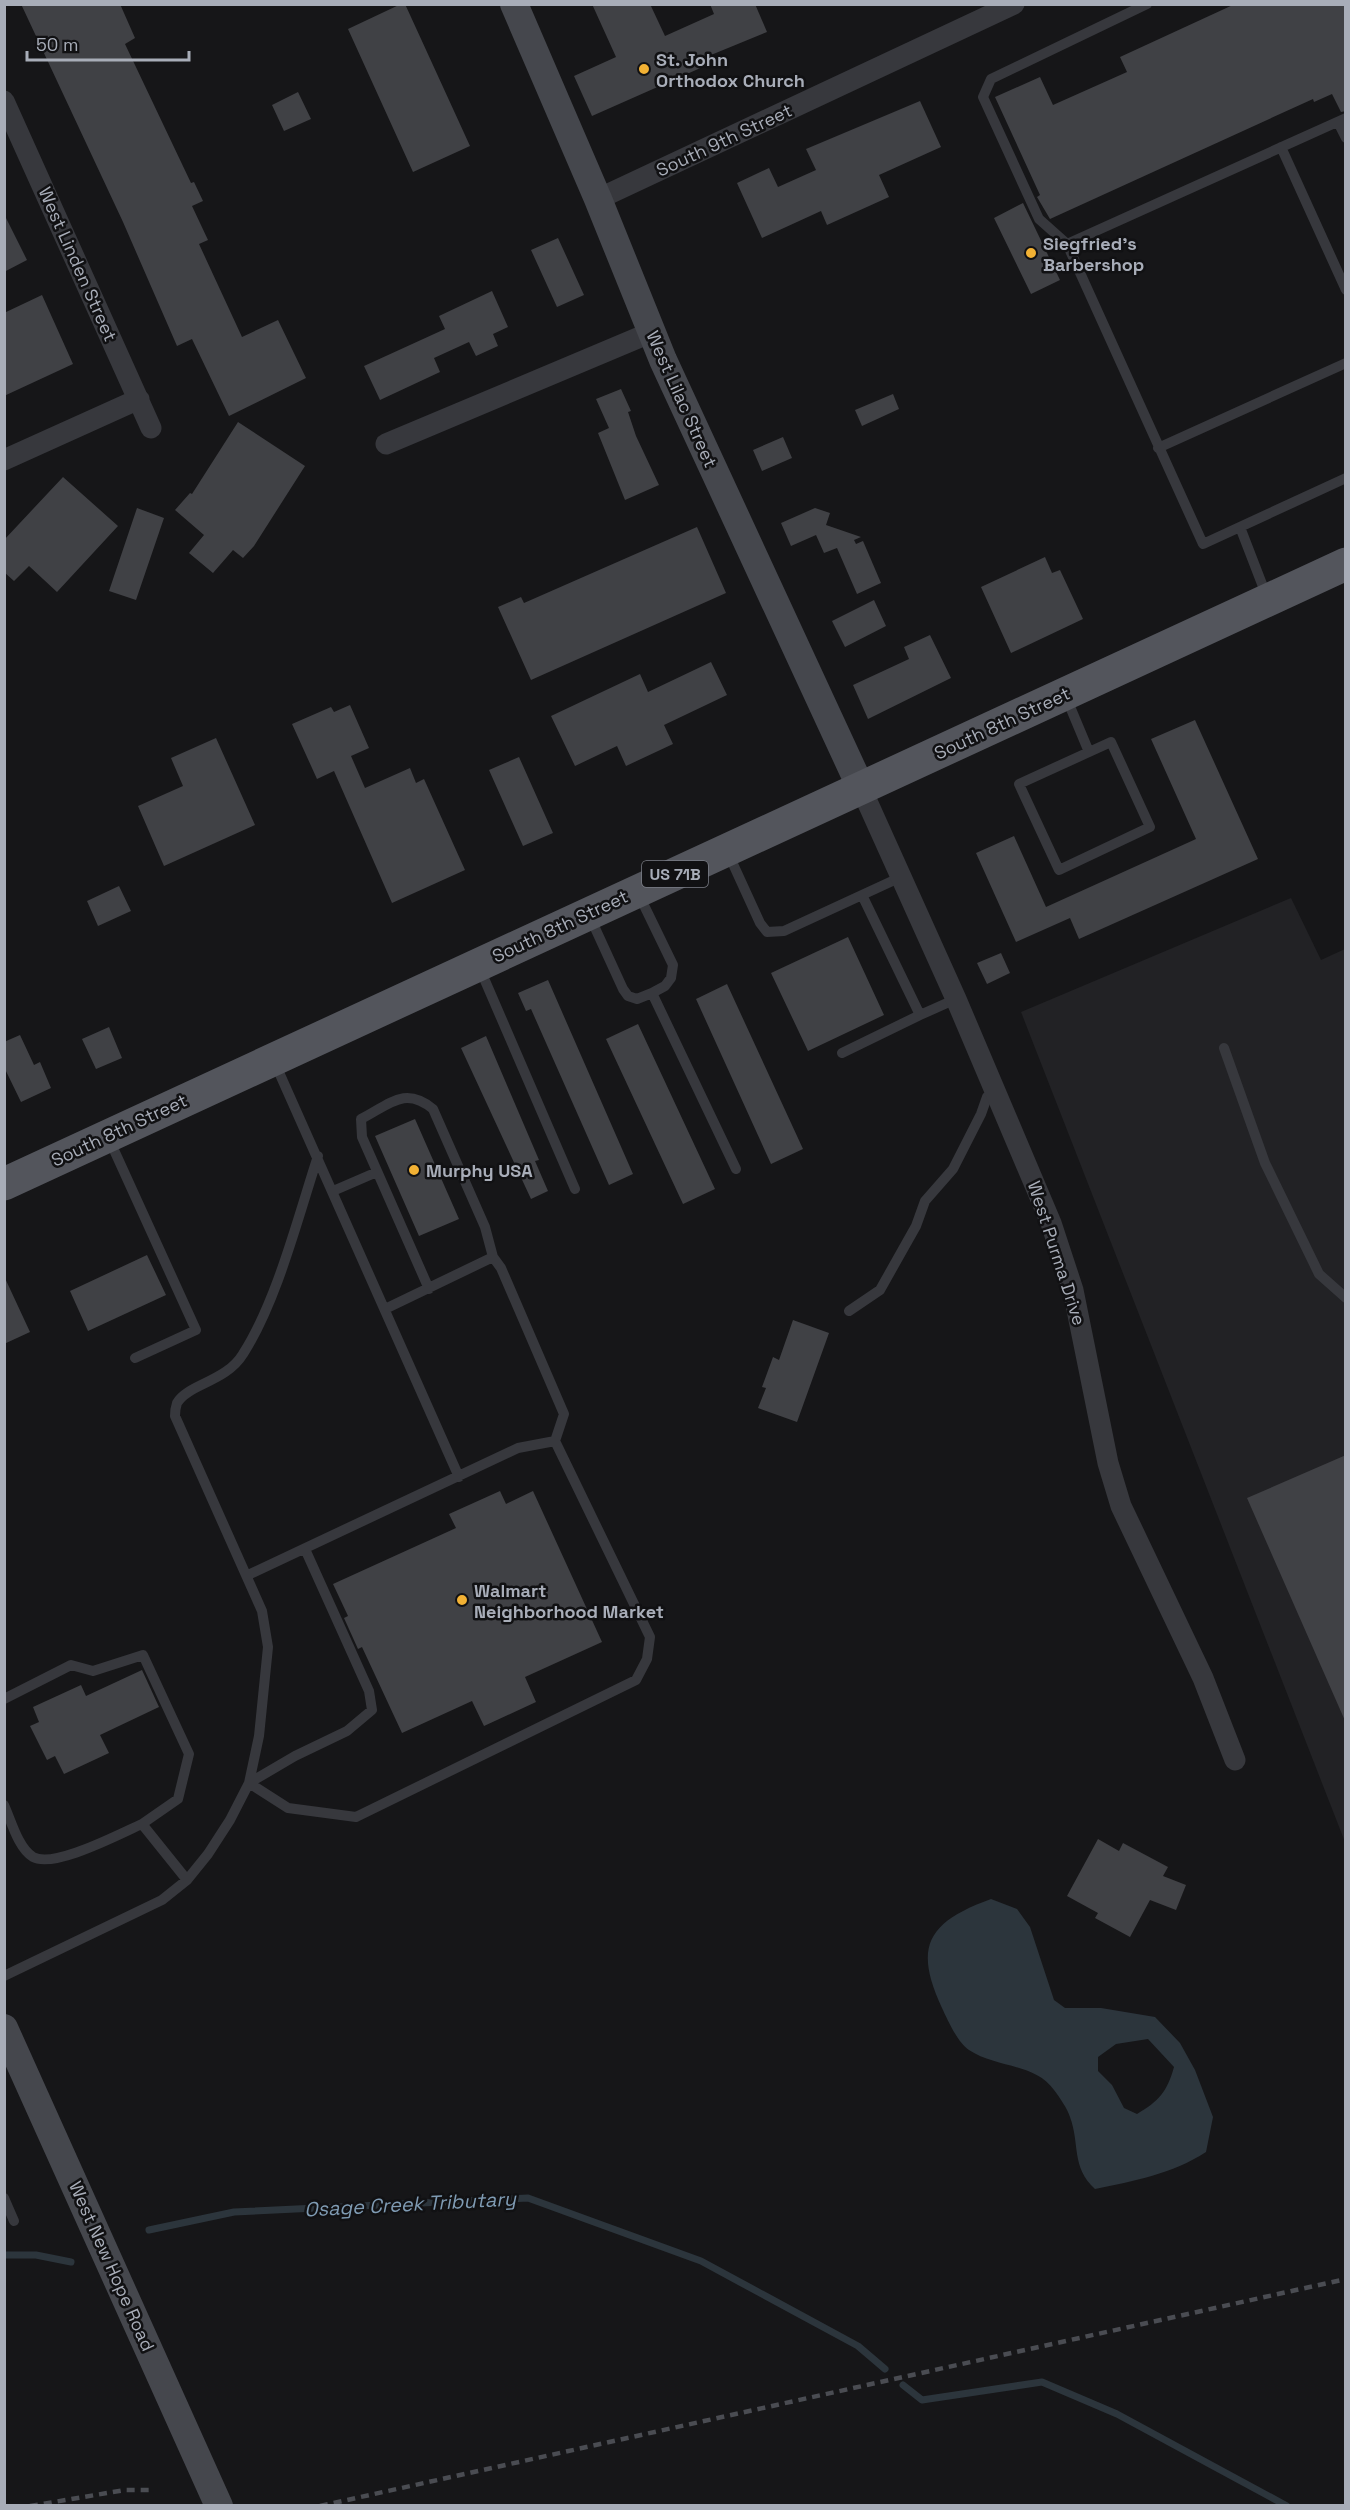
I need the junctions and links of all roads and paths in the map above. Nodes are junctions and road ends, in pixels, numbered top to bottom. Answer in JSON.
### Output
{"nodes":[{"id":1,"x":514,"y":4,"type":"edge"},
{"id":2,"x":1148,"y":4,"type":"edge"},
{"id":3,"x":1005,"y":6,"type":"edge"},
{"id":4,"x":4,"y":100,"type":"edge"},
{"id":5,"x":1342,"y":120,"type":"edge"},
{"id":6,"x":1346,"y":138,"type":"edge"},
{"id":7,"x":1281,"y":147,"type":"junction"},
{"id":8,"x":598,"y":199,"type":"junction"},
{"id":9,"x":1066,"y":244,"type":"junction"},
{"id":10,"x":1346,"y":290,"type":"edge"},
{"id":11,"x":652,"y":332,"type":"junction"},
{"id":12,"x":1346,"y":363,"type":"edge"},
{"id":13,"x":139,"y":399,"type":"junction"},
{"id":14,"x":152,"y":428,"type":"dead end"},
{"id":15,"x":386,"y":444,"type":"dead end"},
{"id":16,"x":1158,"y":448,"type":"junction"},
{"id":17,"x":4,"y":460,"type":"edge"},
{"id":18,"x":1346,"y":478,"type":"edge"},
{"id":19,"x":1240,"y":528,"type":"junction"},
{"id":20,"x":1346,"y":564,"type":"edge"},
{"id":21,"x":1268,"y":600,"type":"junction"},
{"id":22,"x":1064,"y":694,"type":"junction"},
{"id":23,"x":1089,"y":752,"type":"junction"},
{"id":24,"x":861,"y":788,"type":"junction"},
{"id":25,"x":726,"y":850,"type":"junction"},
{"id":26,"x":901,"y":877,"type":"junction"},
{"id":27,"x":637,"y":891,"type":"junction"},
{"id":28,"x":862,"y":895,"type":"junction"},
{"id":29,"x":588,"y":914,"type":"junction"},
{"id":30,"x":477,"y":964,"type":"junction"},
{"id":31,"x":652,"y":993,"type":"junction"},
{"id":32,"x":956,"y":999,"type":"junction"},
{"id":33,"x":920,"y":1015,"type":"junction"},
{"id":34,"x":1224,"y":1048,"type":"dead end"},
{"id":35,"x":842,"y":1053,"type":"dead end"},
{"id":36,"x":273,"y":1058,"type":"junction"},
{"id":37,"x":996,"y":1091,"type":"junction"},
{"id":38,"x":107,"y":1136,"type":"junction"},
{"id":39,"x":318,"y":1156,"type":"junction"},
{"id":40,"x":736,"y":1169,"type":"dead end"},
{"id":41,"x":377,"y":1172,"type":"junction"},
{"id":42,"x":4,"y":1184,"type":"edge"},
{"id":43,"x":575,"y":1189,"type":"dead end"},
{"id":44,"x":333,"y":1191,"type":"junction"},
{"id":45,"x":493,"y":1257,"type":"junction"},
{"id":46,"x":429,"y":1289,"type":"junction"},
{"id":47,"x":1346,"y":1298,"type":"edge"},
{"id":48,"x":385,"y":1309,"type":"junction"},
{"id":49,"x":849,"y":1311,"type":"dead end"},
{"id":50,"x":135,"y":1358,"type":"dead end"},
{"id":51,"x":555,"y":1441,"type":"junction"},
{"id":52,"x":459,"y":1478,"type":"junction"},
{"id":53,"x":305,"y":1549,"type":"junction"},
{"id":54,"x":248,"y":1575,"type":"junction"},
{"id":55,"x":4,"y":1699,"type":"edge"},
{"id":56,"x":1235,"y":1760,"type":"dead end"},
{"id":57,"x":249,"y":1783,"type":"junction"},
{"id":58,"x":4,"y":1804,"type":"edge"},
{"id":59,"x":142,"y":1824,"type":"junction"},
{"id":60,"x":187,"y":1880,"type":"junction"},
{"id":61,"x":4,"y":1976,"type":"edge"},
{"id":62,"x":4,"y":2028,"type":"edge"},
{"id":63,"x":4,"y":2198,"type":"edge"},
{"id":64,"x":14,"y":2221,"type":"dead end"},
{"id":65,"x":219,"y":2505,"type":"edge"}],
"edges":[{"from":1,"to":8,"type":"street","name":"West Lilac Street"},
{"from":2,"to":9,"type":"lane"},
{"from":3,"to":8,"type":"street","name":"South 9th Street"},
{"from":4,"to":13,"type":"street","name":"West Linden Street"},
{"from":5,"to":6,"type":"lane"},
{"from":5,"to":7,"type":"lane"},
{"from":7,"to":9,"type":"lane"},
{"from":7,"to":10,"type":"lane"},
{"from":8,"to":11,"type":"street","name":"West Lilac Street"},
{"from":9,"to":16,"type":"lane"},
{"from":11,"to":15,"type":"street"},
{"from":11,"to":24,"type":"street","name":"West Lilac Street"},
{"from":12,"to":16,"type":"lane"},
{"from":13,"to":14,"type":"street","name":"West Linden Street"},
{"from":13,"to":17,"type":"street"},
{"from":16,"to":19,"type":"lane"},
{"from":18,"to":19,"type":"lane"},
{"from":19,"to":21,"type":"lane"},
{"from":20,"to":21,"type":"main road","name":"South 8th Street","number":"US 71B"},
{"from":21,"to":22,"type":"main road","name":"South 8th Street","number":"US 71B"},
{"from":22,"to":23,"type":"lane"},
{"from":22,"to":24,"type":"main road","name":"South 8th Street","number":"US 71B"},
{"from":23,"to":23,"type":"lane"},
{"from":24,"to":25,"type":"main road","name":"South 8th Street","number":"US 71B"},
{"from":24,"to":26,"type":"street","name":"West Purma Drive"},
{"from":25,"to":27,"type":"main road","name":"South 8th Street","number":"US 71B"},
{"from":25,"to":28,"type":"lane"},
{"from":26,"to":28,"type":"lane"},
{"from":26,"to":32,"type":"street","name":"West Purma Drive"},
{"from":27,"to":29,"type":"main road","name":"South 8th Street","number":"US 71B"},
{"from":27,"to":31,"type":"lane"},
{"from":28,"to":33,"type":"lane"},
{"from":29,"to":30,"type":"main road","name":"South 8th Street","number":"US 71B"},
{"from":29,"to":31,"type":"lane"},
{"from":30,"to":36,"type":"main road","name":"South 8th Street","number":"US 71B"},
{"from":30,"to":43,"type":"lane"},
{"from":31,"to":40,"type":"lane"},
{"from":32,"to":33,"type":"lane"},
{"from":32,"to":37,"type":"street","name":"West Purma Drive"},
{"from":33,"to":35,"type":"lane"},
{"from":34,"to":47,"type":"lane"},
{"from":36,"to":38,"type":"main road","name":"South 8th Street","number":"US 71B"},
{"from":36,"to":39,"type":"lane"},
{"from":37,"to":49,"type":"lane"},
{"from":37,"to":56,"type":"street","name":"West Purma Drive"},
{"from":38,"to":42,"type":"main road","name":"South 8th Street","number":"US 71B"},
{"from":38,"to":50,"type":"lane"},
{"from":39,"to":44,"type":"lane"},
{"from":39,"to":54,"type":"lane"},
{"from":41,"to":44,"type":"lane"},
{"from":41,"to":45,"type":"lane"},
{"from":41,"to":46,"type":"lane"},
{"from":44,"to":48,"type":"lane"},
{"from":45,"to":46,"type":"lane"},
{"from":45,"to":51,"type":"lane"},
{"from":46,"to":48,"type":"lane"},
{"from":48,"to":52,"type":"lane"},
{"from":51,"to":52,"type":"lane"},
{"from":51,"to":57,"type":"lane"},
{"from":52,"to":53,"type":"lane"},
{"from":53,"to":54,"type":"lane"},
{"from":53,"to":57,"type":"lane"},
{"from":54,"to":57,"type":"lane"},
{"from":55,"to":59,"type":"lane"},
{"from":57,"to":60,"type":"lane"},
{"from":58,"to":59,"type":"lane"},
{"from":59,"to":60,"type":"lane"},
{"from":60,"to":61,"type":"lane"},
{"from":62,"to":65,"type":"street","name":"West New Hope Road"},
{"from":63,"to":64,"type":"lane"}]}
